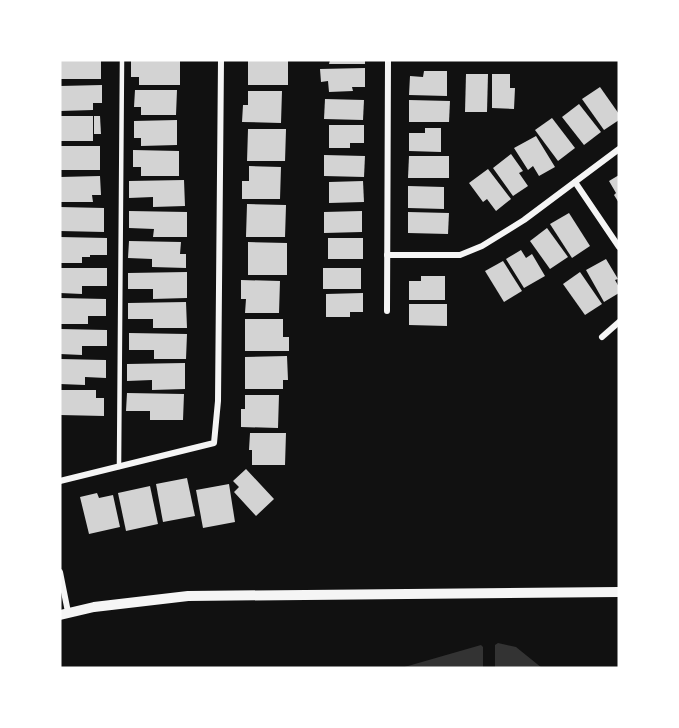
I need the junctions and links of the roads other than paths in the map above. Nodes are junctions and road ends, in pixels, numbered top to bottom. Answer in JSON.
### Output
{"nodes":[{"id":1,"x":122,"y":60,"type":"edge"},
{"id":2,"x":221,"y":60,"type":"edge"},
{"id":3,"x":388,"y":60,"type":"edge"},
{"id":4,"x":619,"y":149,"type":"edge"},
{"id":5,"x":575,"y":182,"type":"junction"},
{"id":6,"x":619,"y":247,"type":"edge"},
{"id":7,"x":387,"y":255,"type":"junction"},
{"id":8,"x":387,"y":311,"type":"dead end"},
{"id":9,"x":619,"y":322,"type":"edge"},
{"id":10,"x":602,"y":337,"type":"dead end"},
{"id":11,"x":119,"y":467,"type":"junction"},
{"id":12,"x":60,"y":481,"type":"edge"},
{"id":13,"x":60,"y":572,"type":"edge"},
{"id":14,"x":619,"y":592,"type":"edge"},
{"id":15,"x":64,"y":614,"type":"edge"}],
"edges":[{"from":1,"to":11,"type":"lane"},
{"from":2,"to":11,"type":"street"},
{"from":3,"to":7,"type":"street"},
{"from":4,"to":5,"type":"street"},
{"from":5,"to":6,"type":"street"},
{"from":5,"to":7,"type":"street"},
{"from":7,"to":8,"type":"street"},
{"from":9,"to":10,"type":"street"},
{"from":11,"to":12,"type":"street"},
{"from":13,"to":15,"type":"street"},
{"from":14,"to":15,"type":"street"}]}
